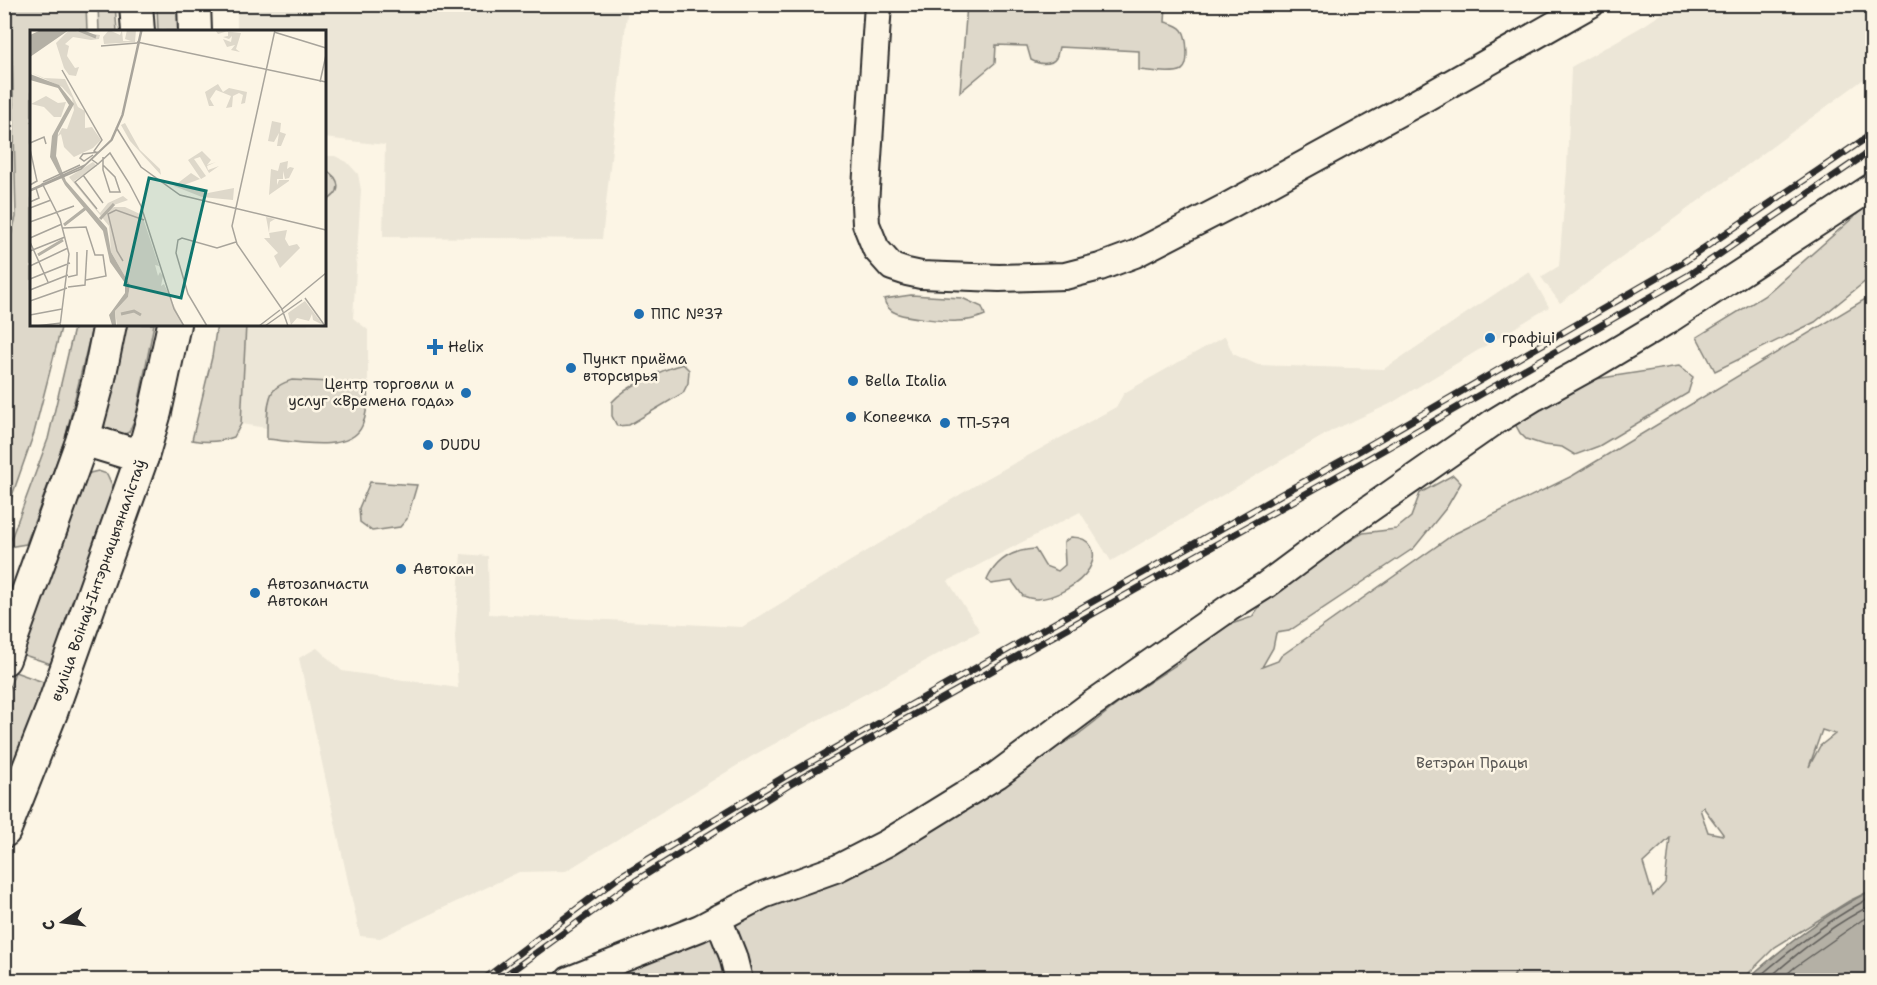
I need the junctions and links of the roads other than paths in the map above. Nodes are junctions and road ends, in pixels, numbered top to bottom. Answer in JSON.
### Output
{"nodes":[{"id":1,"x":136,"y":4,"type":"edge"},
{"id":2,"x":194,"y":4,"type":"edge"},
{"id":3,"x":878,"y":4,"type":"edge"},
{"id":4,"x":1591,"y":4,"type":"edge"},
{"id":5,"x":138,"y":30,"type":"edge"},
{"id":6,"x":195,"y":30,"type":"edge"},
{"id":7,"x":1872,"y":187,"type":"edge"},
{"id":8,"x":110,"y":326,"type":"edge"},
{"id":9,"x":174,"y":326,"type":"edge"},
{"id":10,"x":82,"y":439,"type":"junction"},
{"id":11,"x":142,"y":456,"type":"junction"},
{"id":12,"x":4,"y":659,"type":"edge"},
{"id":13,"x":4,"y":831,"type":"edge"},
{"id":14,"x":718,"y":918,"type":"junction"},
{"id":15,"x":569,"y":981,"type":"edge"},
{"id":16,"x":739,"y":981,"type":"edge"}],
"edges":[{"from":1,"to":5,"type":"main road"},
{"from":2,"to":6,"type":"main road"},
{"from":3,"to":4,"type":"street"},
{"from":7,"to":14,"type":"street"},
{"from":8,"to":10,"type":"main road"},
{"from":9,"to":11,"type":"main road","name":"вуліца Воінаў-Інтэрнацыяналістаў"},
{"from":10,"to":11,"type":"main road"},
{"from":10,"to":12,"type":"main road"},
{"from":11,"to":13,"type":"main road","name":"вуліца Воінаў-Інтэрнацыяналістаў"},
{"from":14,"to":15,"type":"street"},
{"from":14,"to":16,"type":"street"}]}
